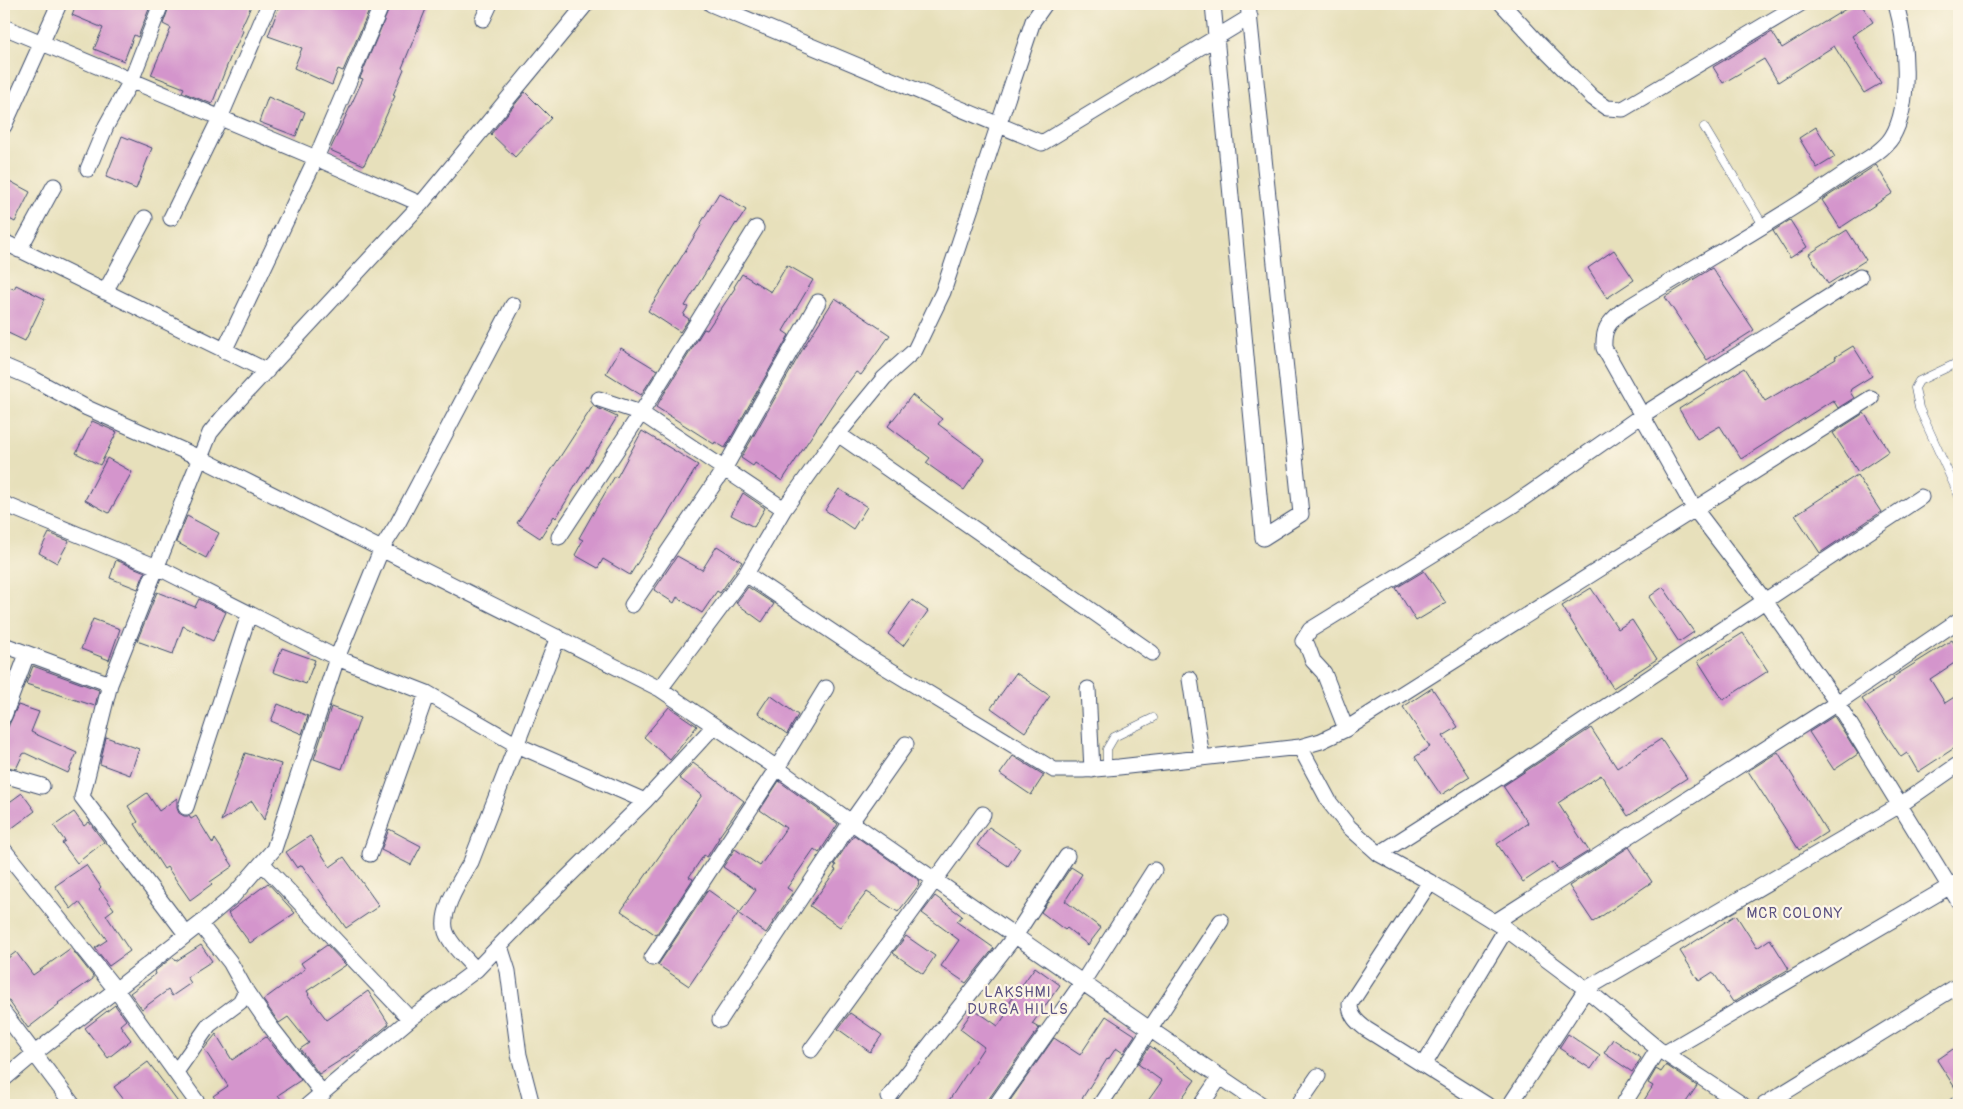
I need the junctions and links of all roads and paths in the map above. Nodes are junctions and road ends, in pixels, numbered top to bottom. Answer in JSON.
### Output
{"nodes":[{"id":1,"x":59,"y":4,"type":"edge"},
{"id":2,"x":161,"y":4,"type":"edge"},
{"id":3,"x":269,"y":4,"type":"edge"},
{"id":4,"x":382,"y":4,"type":"edge"},
{"id":5,"x":490,"y":4,"type":"edge"},
{"id":6,"x":586,"y":4,"type":"edge"},
{"id":7,"x":710,"y":4,"type":"edge"},
{"id":8,"x":1045,"y":4,"type":"edge"},
{"id":9,"x":1213,"y":4,"type":"edge"},
{"id":10,"x":1502,"y":4,"type":"edge"},
{"id":11,"x":1800,"y":4,"type":"edge"},
{"id":12,"x":1896,"y":4,"type":"edge"},
{"id":13,"x":1249,"y":10,"type":"edge"},
{"id":14,"x":484,"y":19,"type":"dead end"},
{"id":15,"x":4,"y":27,"type":"edge"},
{"id":16,"x":1216,"y":37,"type":"junction"},
{"id":17,"x":43,"y":42,"type":"junction"},
{"id":18,"x":131,"y":81,"type":"junction"},
{"id":19,"x":220,"y":118,"type":"junction"},
{"id":20,"x":4,"y":126,"type":"edge"},
{"id":21,"x":998,"y":126,"type":"junction"},
{"id":22,"x":1704,"y":127,"type":"dead end"},
{"id":23,"x":316,"y":158,"type":"junction"},
{"id":24,"x":88,"y":169,"type":"dead end"},
{"id":25,"x":54,"y":186,"type":"dead end"},
{"id":26,"x":421,"y":204,"type":"junction"},
{"id":27,"x":145,"y":218,"type":"dead end"},
{"id":28,"x":171,"y":218,"type":"dead end"},
{"id":29,"x":1763,"y":225,"type":"junction"},
{"id":30,"x":756,"y":228,"type":"dead end"},
{"id":31,"x":4,"y":242,"type":"edge"},
{"id":32,"x":19,"y":250,"type":"junction"},
{"id":33,"x":1860,"y":277,"type":"dead end"},
{"id":34,"x":106,"y":292,"type":"junction"},
{"id":35,"x":818,"y":302,"type":"dead end"},
{"id":36,"x":513,"y":305,"type":"dead end"},
{"id":37,"x":224,"y":351,"type":"junction"},
{"id":38,"x":1959,"y":362,"type":"edge"},
{"id":39,"x":4,"y":366,"type":"edge"},
{"id":40,"x":267,"y":371,"type":"junction"},
{"id":41,"x":1871,"y":398,"type":"dead end"},
{"id":42,"x":599,"y":399,"type":"dead end"},
{"id":43,"x":641,"y":413,"type":"junction"},
{"id":44,"x":1641,"y":416,"type":"junction"},
{"id":45,"x":838,"y":434,"type":"junction"},
{"id":46,"x":200,"y":458,"type":"junction"},
{"id":47,"x":724,"y":469,"type":"junction"},
{"id":48,"x":1959,"y":496,"type":"edge"},
{"id":49,"x":1921,"y":497,"type":"dead end"},
{"id":50,"x":4,"y":504,"type":"edge"},
{"id":51,"x":1694,"y":508,"type":"junction"},
{"id":52,"x":784,"y":509,"type":"junction"},
{"id":53,"x":559,"y":537,"type":"dead end"},
{"id":54,"x":382,"y":548,"type":"junction"},
{"id":55,"x":157,"y":567,"type":"junction"},
{"id":56,"x":746,"y":574,"type":"junction"},
{"id":57,"x":1765,"y":602,"type":"junction"},
{"id":58,"x":632,"y":605,"type":"dead end"},
{"id":59,"x":249,"y":614,"type":"junction"},
{"id":60,"x":1959,"y":620,"type":"edge"},
{"id":61,"x":558,"y":637,"type":"junction"},
{"id":62,"x":4,"y":645,"type":"edge"},
{"id":63,"x":1152,"y":653,"type":"dead end"},
{"id":64,"x":27,"y":654,"type":"junction"},
{"id":65,"x":337,"y":658,"type":"junction"},
{"id":66,"x":1190,"y":679,"type":"dead end"},
{"id":67,"x":110,"y":684,"type":"junction"},
{"id":68,"x":826,"y":688,"type":"dead end"},
{"id":69,"x":660,"y":689,"type":"junction"},
{"id":70,"x":1088,"y":690,"type":"dead end"},
{"id":71,"x":428,"y":693,"type":"junction"},
{"id":72,"x":1838,"y":703,"type":"junction"},
{"id":73,"x":4,"y":716,"type":"edge"},
{"id":74,"x":1153,"y":718,"type":"dead end"},
{"id":75,"x":714,"y":726,"type":"junction"},
{"id":76,"x":1346,"y":729,"type":"junction"},
{"id":77,"x":906,"y":744,"type":"dead end"},
{"id":78,"x":517,"y":745,"type":"junction"},
{"id":79,"x":1300,"y":747,"type":"junction"},
{"id":80,"x":1202,"y":758,"type":"junction"},
{"id":81,"x":1959,"y":764,"type":"edge"},
{"id":82,"x":776,"y":768,"type":"junction"},
{"id":83,"x":1107,"y":768,"type":"junction"},
{"id":84,"x":1092,"y":770,"type":"junction"},
{"id":85,"x":4,"y":775,"type":"edge"},
{"id":86,"x":42,"y":786,"type":"dead end"},
{"id":87,"x":646,"y":801,"type":"junction"},
{"id":88,"x":1900,"y":805,"type":"junction"},
{"id":89,"x":186,"y":807,"type":"dead end"},
{"id":90,"x":983,"y":814,"type":"dead end"},
{"id":91,"x":851,"y":822,"type":"junction"},
{"id":92,"x":4,"y":850,"type":"edge"},
{"id":93,"x":370,"y":854,"type":"dead end"},
{"id":94,"x":1379,"y":854,"type":"junction"},
{"id":95,"x":1067,"y":856,"type":"dead end"},
{"id":96,"x":262,"y":862,"type":"junction"},
{"id":97,"x":1154,"y":870,"type":"dead end"},
{"id":98,"x":934,"y":880,"type":"junction"},
{"id":99,"x":1430,"y":882,"type":"junction"},
{"id":100,"x":1955,"y":884,"type":"edge"},
{"id":101,"x":1959,"y":902,"type":"edge"},
{"id":102,"x":1221,"y":921,"type":"dead end"},
{"id":103,"x":200,"y":924,"type":"junction"},
{"id":104,"x":1501,"y":926,"type":"junction"},
{"id":105,"x":186,"y":934,"type":"junction"},
{"id":106,"x":1015,"y":936,"type":"junction"},
{"id":107,"x":500,"y":946,"type":"junction"},
{"id":108,"x":652,"y":958,"type":"dead end"},
{"id":109,"x":476,"y":970,"type":"junction"},
{"id":110,"x":1082,"y":983,"type":"junction"},
{"id":111,"x":1959,"y":985,"type":"edge"},
{"id":112,"x":116,"y":990,"type":"junction"},
{"id":113,"x":1586,"y":990,"type":"junction"},
{"id":114,"x":246,"y":992,"type":"junction"},
{"id":115,"x":4,"y":1013,"type":"edge"},
{"id":116,"x":410,"y":1019,"type":"junction"},
{"id":117,"x":720,"y":1020,"type":"dead end"},
{"id":118,"x":1151,"y":1030,"type":"junction"},
{"id":119,"x":811,"y":1050,"type":"dead end"},
{"id":120,"x":1662,"y":1051,"type":"junction"},
{"id":121,"x":35,"y":1053,"type":"junction"},
{"id":122,"x":1424,"y":1065,"type":"junction"},
{"id":123,"x":176,"y":1072,"type":"junction"},
{"id":124,"x":1318,"y":1076,"type":"dead end"},
{"id":125,"x":1220,"y":1077,"type":"junction"},
{"id":126,"x":4,"y":1079,"type":"edge"},
{"id":127,"x":323,"y":1094,"type":"junction"},
{"id":128,"x":889,"y":1097,"type":"dead end"},
{"id":129,"x":1738,"y":1104,"type":"edge"},
{"id":130,"x":73,"y":1105,"type":"edge"},
{"id":131,"x":199,"y":1105,"type":"edge"},
{"id":132,"x":308,"y":1105,"type":"edge"},
{"id":133,"x":532,"y":1105,"type":"edge"},
{"id":134,"x":996,"y":1105,"type":"edge"},
{"id":135,"x":1100,"y":1105,"type":"edge"},
{"id":136,"x":1202,"y":1105,"type":"edge"},
{"id":137,"x":1262,"y":1105,"type":"edge"},
{"id":138,"x":1298,"y":1105,"type":"edge"},
{"id":139,"x":1487,"y":1105,"type":"edge"},
{"id":140,"x":1510,"y":1105,"type":"edge"},
{"id":141,"x":1623,"y":1105,"type":"edge"},
{"id":142,"x":1764,"y":1105,"type":"edge"}],
"edges":[{"from":1,"to":17,"type":"street"},
{"from":2,"to":18,"type":"street"},
{"from":3,"to":19,"type":"street"},
{"from":4,"to":23,"type":"street"},
{"from":5,"to":14,"type":"street"},
{"from":6,"to":26,"type":"street"},
{"from":7,"to":21,"type":"street"},
{"from":8,"to":21,"type":"street"},
{"from":9,"to":16,"type":"street"},
{"from":10,"to":11,"type":"street"},
{"from":12,"to":29,"type":"street"},
{"from":13,"to":16,"type":"street"},
{"from":13,"to":16,"type":"street"},
{"from":15,"to":17,"type":"street"},
{"from":16,"to":21,"type":"street"},
{"from":17,"to":18,"type":"street"},
{"from":17,"to":20,"type":"street"},
{"from":18,"to":19,"type":"street"},
{"from":18,"to":24,"type":"street"},
{"from":19,"to":23,"type":"street"},
{"from":19,"to":28,"type":"street"},
{"from":21,"to":45,"type":"street"},
{"from":22,"to":29,"type":"lane"},
{"from":23,"to":26,"type":"street"},
{"from":23,"to":37,"type":"street"},
{"from":25,"to":32,"type":"street"},
{"from":26,"to":40,"type":"street"},
{"from":27,"to":34,"type":"street"},
{"from":29,"to":44,"type":"street"},
{"from":30,"to":43,"type":"street"},
{"from":31,"to":32,"type":"street"},
{"from":32,"to":34,"type":"street"},
{"from":33,"to":44,"type":"street"},
{"from":34,"to":37,"type":"street"},
{"from":35,"to":47,"type":"street"},
{"from":36,"to":54,"type":"street"},
{"from":37,"to":40,"type":"street"},
{"from":38,"to":48,"type":"lane"},
{"from":39,"to":46,"type":"street"},
{"from":40,"to":46,"type":"street"},
{"from":41,"to":51,"type":"street"},
{"from":42,"to":43,"type":"street"},
{"from":43,"to":47,"type":"street"},
{"from":43,"to":53,"type":"street"},
{"from":44,"to":51,"type":"street"},
{"from":44,"to":76,"type":"street"},
{"from":45,"to":52,"type":"street"},
{"from":45,"to":63,"type":"street"},
{"from":46,"to":54,"type":"street"},
{"from":46,"to":55,"type":"street"},
{"from":47,"to":52,"type":"street"},
{"from":47,"to":58,"type":"street"},
{"from":49,"to":57,"type":"street"},
{"from":50,"to":55,"type":"street"},
{"from":51,"to":57,"type":"street"},
{"from":51,"to":76,"type":"street"},
{"from":52,"to":56,"type":"street"},
{"from":54,"to":61,"type":"street"},
{"from":54,"to":65,"type":"street"},
{"from":55,"to":59,"type":"street"},
{"from":55,"to":67,"type":"street"},
{"from":56,"to":69,"type":"street"},
{"from":56,"to":84,"type":"street"},
{"from":57,"to":72,"type":"street"},
{"from":57,"to":94,"type":"street"},
{"from":59,"to":65,"type":"street"},
{"from":59,"to":89,"type":"street"},
{"from":60,"to":72,"type":"street"},
{"from":61,"to":69,"type":"street"},
{"from":61,"to":78,"type":"street"},
{"from":62,"to":64,"type":"street"},
{"from":64,"to":67,"type":"street"},
{"from":64,"to":73,"type":"street"},
{"from":65,"to":71,"type":"street"},
{"from":65,"to":96,"type":"street"},
{"from":66,"to":80,"type":"street"},
{"from":67,"to":105,"type":"street"},
{"from":68,"to":82,"type":"street"},
{"from":69,"to":75,"type":"street"},
{"from":70,"to":84,"type":"street"},
{"from":71,"to":78,"type":"street"},
{"from":71,"to":93,"type":"street"},
{"from":72,"to":88,"type":"street"},
{"from":72,"to":104,"type":"street"},
{"from":74,"to":83,"type":"lane"},
{"from":75,"to":82,"type":"street"},
{"from":75,"to":87,"type":"street"},
{"from":76,"to":79,"type":"street"},
{"from":77,"to":91,"type":"street"},
{"from":78,"to":87,"type":"street"},
{"from":78,"to":109,"type":"street"},
{"from":79,"to":80,"type":"street"},
{"from":79,"to":94,"type":"street"},
{"from":80,"to":83,"type":"street"},
{"from":81,"to":88,"type":"street"},
{"from":82,"to":91,"type":"street"},
{"from":82,"to":108,"type":"street"},
{"from":83,"to":84,"type":"street"},
{"from":85,"to":86,"type":"street"},
{"from":87,"to":107,"type":"street"},
{"from":88,"to":100,"type":"street"},
{"from":88,"to":113,"type":"street"},
{"from":90,"to":98,"type":"street"},
{"from":91,"to":98,"type":"street"},
{"from":91,"to":117,"type":"street"},
{"from":92,"to":112,"type":"street"},
{"from":94,"to":99,"type":"street"},
{"from":95,"to":106,"type":"street"},
{"from":96,"to":103,"type":"street"},
{"from":96,"to":116,"type":"street"},
{"from":97,"to":110,"type":"street"},
{"from":98,"to":106,"type":"street"},
{"from":98,"to":119,"type":"street"},
{"from":99,"to":104,"type":"street"},
{"from":99,"to":122,"type":"street"},
{"from":100,"to":101,"type":"street"},
{"from":100,"to":120,"type":"street"},
{"from":102,"to":118,"type":"street"},
{"from":103,"to":105,"type":"street"},
{"from":103,"to":114,"type":"street"},
{"from":104,"to":113,"type":"street"},
{"from":104,"to":122,"type":"street"},
{"from":105,"to":112,"type":"street"},
{"from":106,"to":110,"type":"street"},
{"from":106,"to":128,"type":"street"},
{"from":107,"to":109,"type":"street"},
{"from":107,"to":133,"type":"street"},
{"from":109,"to":116,"type":"street"},
{"from":110,"to":118,"type":"street"},
{"from":110,"to":134,"type":"street"},
{"from":111,"to":142,"type":"street"},
{"from":112,"to":121,"type":"street"},
{"from":112,"to":123,"type":"street"},
{"from":113,"to":120,"type":"street"},
{"from":113,"to":140,"type":"street"},
{"from":114,"to":123,"type":"street"},
{"from":114,"to":127,"type":"street"},
{"from":115,"to":121,"type":"street"},
{"from":116,"to":127,"type":"street"},
{"from":118,"to":125,"type":"street"},
{"from":118,"to":135,"type":"street"},
{"from":120,"to":129,"type":"street"},
{"from":120,"to":141,"type":"street"},
{"from":121,"to":126,"type":"street"},
{"from":121,"to":130,"type":"street"},
{"from":122,"to":139,"type":"street"},
{"from":123,"to":131,"type":"street"},
{"from":124,"to":138,"type":"street"},
{"from":125,"to":136,"type":"street"},
{"from":125,"to":137,"type":"street"},
{"from":127,"to":132,"type":"street"}]}
